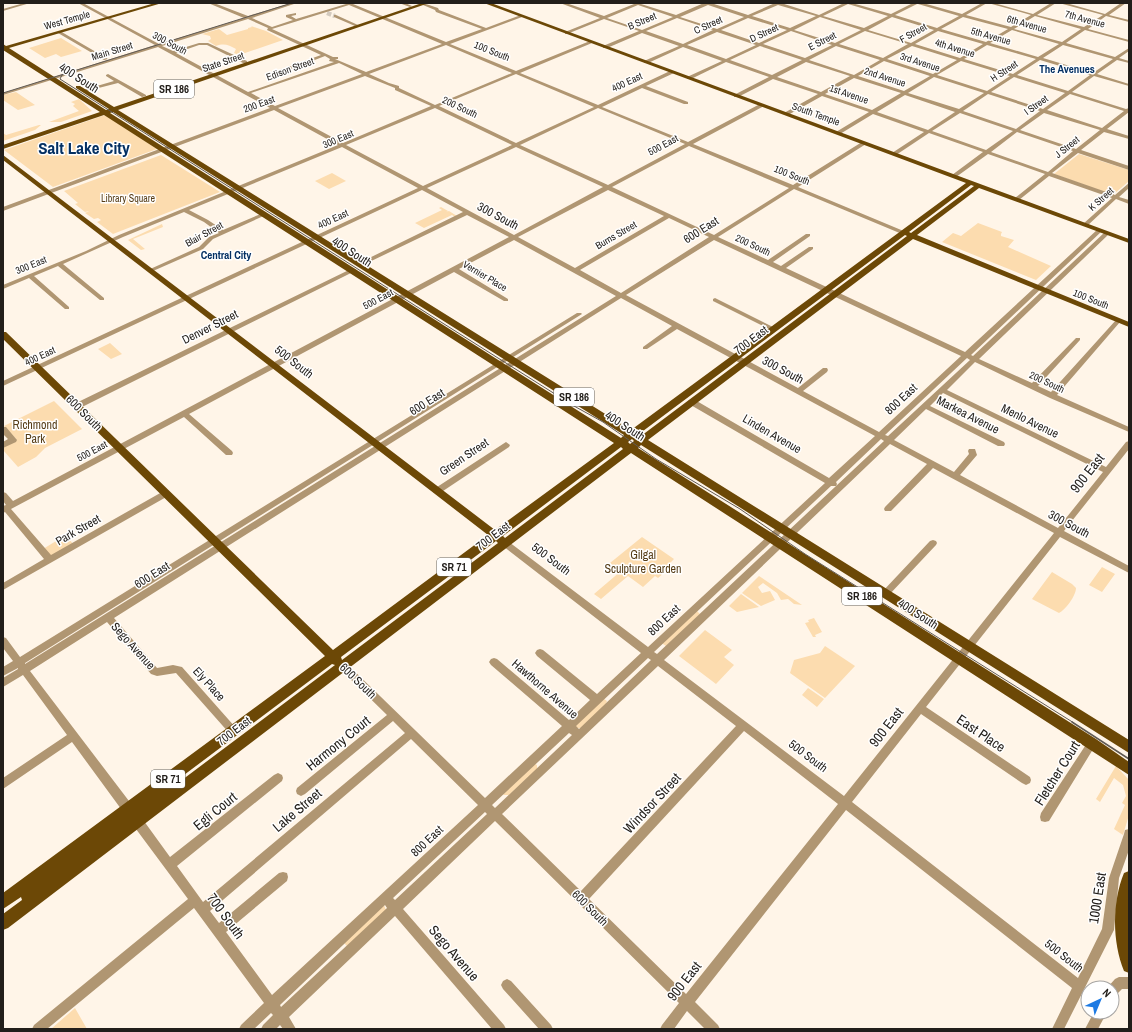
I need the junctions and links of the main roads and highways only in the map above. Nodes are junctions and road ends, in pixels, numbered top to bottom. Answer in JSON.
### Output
{"nodes":[{"id":1,"x":160,"y":3,"type":"edge"},
{"id":2,"x":424,"y":3,"type":"edge"},
{"id":3,"x":487,"y":3,"type":"edge"},
{"id":4,"x":383,"y":17,"type":"junction"},
{"id":5,"x":3,"y":40,"type":"edge"},
{"id":6,"x":303,"y":44,"type":"junction"},
{"id":7,"x":12,"y":46,"type":"junction"},
{"id":8,"x":4,"y":47,"type":"edge"},
{"id":9,"x":210,"y":75,"type":"junction"},
{"id":10,"x":56,"y":77,"type":"junction"},
{"id":11,"x":113,"y":108,"type":"junction"},
{"id":12,"x":103,"y":112,"type":"junction"},
{"id":13,"x":3,"y":144,"type":"edge"},
{"id":14,"x":3,"y":147,"type":"edge"},
{"id":15,"x":3,"y":157,"type":"edge"},
{"id":16,"x":971,"y":182,"type":"junction"},
{"id":17,"x":980,"y":186,"type":"junction"},
{"id":18,"x":904,"y":232,"type":"junction"},
{"id":19,"x":912,"y":236,"type":"junction"},
{"id":20,"x":1129,"y":241,"type":"edge"},
{"id":21,"x":1129,"y":326,"type":"edge"},
{"id":22,"x":3,"y":334,"type":"edge"},
{"id":23,"x":632,"y":434,"type":"junction"},
{"id":24,"x":642,"y":440,"type":"junction"},
{"id":25,"x":622,"y":442,"type":"junction"},
{"id":26,"x":632,"y":448,"type":"junction"},
{"id":27,"x":496,"y":536,"type":"junction"},
{"id":28,"x":506,"y":544,"type":"junction"},
{"id":29,"x":333,"y":657,"type":"junction"},
{"id":30,"x":343,"y":666,"type":"junction"},
{"id":31,"x":233,"y":731,"type":"junction"},
{"id":32,"x":1129,"y":747,"type":"edge"},
{"id":33,"x":1129,"y":769,"type":"edge"},
{"id":34,"x":128,"y":809,"type":"junction"},
{"id":35,"x":137,"y":821,"type":"junction"},
{"id":36,"x":1129,"y":878,"type":"edge"},
{"id":37,"x":3,"y":902,"type":"edge"},
{"id":38,"x":5,"y":921,"type":"edge"},
{"id":39,"x":1129,"y":966,"type":"edge"}],
"edges":[{"from":1,"to":7,"type":"main road","name":"West Temple"},
{"from":2,"to":4,"type":"main road","name":"State Street","number":"SR 186"},
{"from":2,"to":4,"type":"main road","name":"State Street","number":"SR 186"},
{"from":3,"to":16,"type":"main road","name":"South Temple"},
{"from":4,"to":6,"type":"main road","name":"State Street","number":"SR 186"},
{"from":4,"to":6,"type":"main road","name":"State Street","number":"SR 186"},
{"from":5,"to":7,"type":"main road","name":"400 South"},
{"from":6,"to":9,"type":"main road","name":"State Street","number":"SR 186"},
{"from":6,"to":9,"type":"main road","name":"State Street","number":"SR 186"},
{"from":7,"to":8,"type":"main road","name":"West Temple"},
{"from":7,"to":10,"type":"main road","name":"400 South"},
{"from":8,"to":10,"type":"main road","name":"400 South"},
{"from":9,"to":11,"type":"main road","name":"State Street","number":"SR 186"},
{"from":9,"to":11,"type":"main road","name":"State Street","number":"SR 186"},
{"from":10,"to":11,"type":"main road","name":"400 South"},
{"from":10,"to":12,"type":"main road","name":"400 South"},
{"from":11,"to":12,"type":"main road","name":"State Street"},
{"from":11,"to":23,"type":"main road","name":"400 South","number":"SR 186"},
{"from":12,"to":13,"type":"main road","name":"State Street"},
{"from":12,"to":14,"type":"main road","name":"State Street"},
{"from":12,"to":25,"type":"main road","name":"400 South","number":"SR 186"},
{"from":15,"to":27,"type":"main road","name":"500 South"},
{"from":16,"to":17,"type":"main road","name":"South Temple"},
{"from":16,"to":18,"type":"main road","name":"700 East"},
{"from":17,"to":19,"type":"main road","name":"700 East"},
{"from":17,"to":20,"type":"main road","name":"South Temple"},
{"from":18,"to":19,"type":"main road","name":"100 South"},
{"from":18,"to":23,"type":"main road","name":"700 East"},
{"from":19,"to":21,"type":"main road","name":"100 South"},
{"from":19,"to":24,"type":"main road","name":"700 East"},
{"from":22,"to":29,"type":"main road","name":"600 South"},
{"from":23,"to":24,"type":"main road","name":"400 South","number":"SR 186"},
{"from":23,"to":25,"type":"main road","name":"700 East","number":"SR 71"},
{"from":24,"to":26,"type":"main road","name":"700 East","number":"SR 71"},
{"from":24,"to":32,"type":"main road","name":"400 South","number":"SR 186"},
{"from":25,"to":26,"type":"main road","name":"400 South","number":"SR 186"},
{"from":25,"to":27,"type":"main road","name":"700 East","number":"SR 71"},
{"from":26,"to":28,"type":"main road","name":"700 East","number":"SR 71"},
{"from":26,"to":33,"type":"main road","name":"400 South","number":"SR 186"},
{"from":27,"to":28,"type":"main road","name":"500 South"},
{"from":27,"to":29,"type":"main road","name":"700 East","number":"SR 71"},
{"from":28,"to":30,"type":"main road","name":"700 East","number":"SR 71"},
{"from":29,"to":30,"type":"main road","name":"600 South"},
{"from":29,"to":31,"type":"main road","name":"700 East","number":"SR 71"},
{"from":30,"to":35,"type":"main road","name":"700 East","number":"SR 71"},
{"from":31,"to":34,"type":"main road","name":"700 East","number":"SR 71"},
{"from":31,"to":35,"type":"main road"},
{"from":34,"to":37,"type":"main road","name":"700 East","number":"SR 71"},
{"from":34,"to":38,"type":"main road"},
{"from":35,"to":38,"type":"main road","name":"700 East","number":"SR 71"},
{"from":36,"to":39,"type":"main road"}]}
